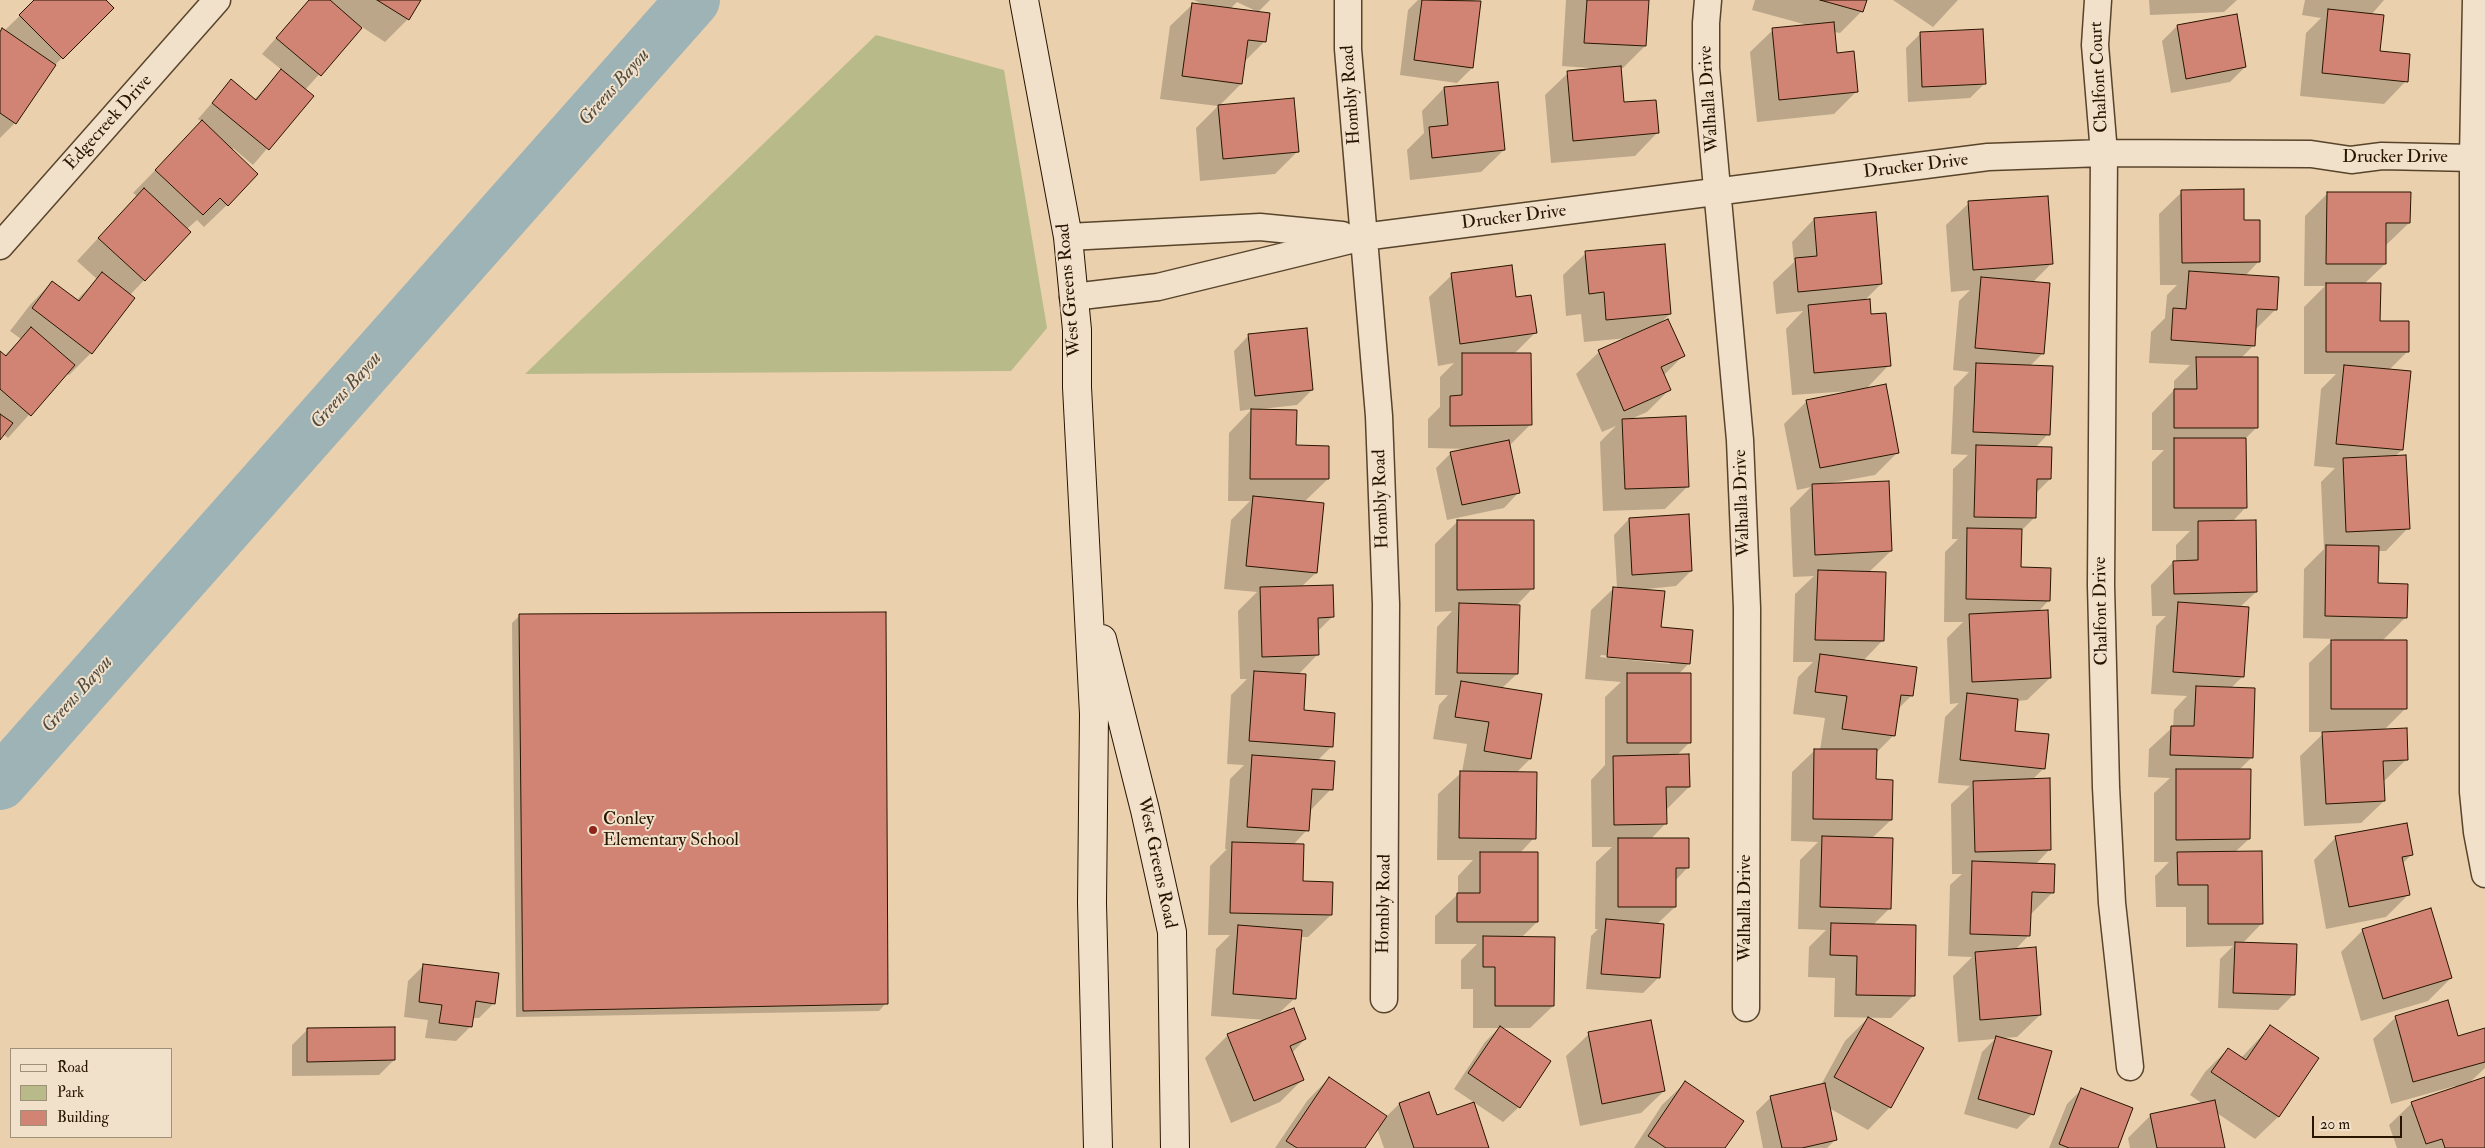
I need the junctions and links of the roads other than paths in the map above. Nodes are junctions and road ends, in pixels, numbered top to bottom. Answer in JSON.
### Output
{"nodes":[{"id":1,"x":218,"y":0,"type":"edge"},
{"id":2,"x":1024,"y":0,"type":"edge"},
{"id":3,"x":1348,"y":0,"type":"edge"},
{"id":4,"x":1708,"y":0,"type":"edge"},
{"id":5,"x":2098,"y":0,"type":"edge"},
{"id":6,"x":2476,"y":0,"type":"edge"},
{"id":7,"x":2104,"y":153,"type":"junction"},
{"id":8,"x":2473,"y":158,"type":"junction"},
{"id":9,"x":1718,"y":192,"type":"junction"},
{"id":10,"x":1068,"y":237,"type":"junction"},
{"id":11,"x":1362,"y":237,"type":"junction"},
{"id":12,"x":0,"y":246,"type":"edge"},
{"id":13,"x":1074,"y":296,"type":"junction"},
{"id":14,"x":2479,"y":412,"type":"edge"},
{"id":15,"x":1088,"y":584,"type":"junction"},
{"id":16,"x":2485,"y":874,"type":"edge"},
{"id":17,"x":1384,"y":999,"type":"dead end"},
{"id":18,"x":1746,"y":1008,"type":"dead end"},
{"id":19,"x":2130,"y":1067,"type":"dead end"},
{"id":20,"x":1098,"y":1148,"type":"edge"},
{"id":21,"x":1174,"y":1148,"type":"edge"}],
"edges":[{"from":1,"to":12,"type":"street","name":"Edgecreek Drive"},
{"from":2,"to":10,"type":"main road","name":"West Greens Road"},
{"from":3,"to":11,"type":"street","name":"Hombly Road"},
{"from":4,"to":9,"type":"street","name":"Walhalla Drive"},
{"from":5,"to":7,"type":"street","name":"Chalfont Court"},
{"from":6,"to":8,"type":"street"},
{"from":7,"to":8,"type":"street","name":"Drucker Drive"},
{"from":7,"to":9,"type":"street","name":"Drucker Drive"},
{"from":7,"to":19,"type":"street","name":"Chalfont Drive"},
{"from":8,"to":14,"type":"street"},
{"from":9,"to":11,"type":"street","name":"Drucker Drive"},
{"from":9,"to":18,"type":"street","name":"Walhalla Drive"},
{"from":10,"to":11,"type":"street","name":"Drucker Drive"},
{"from":10,"to":13,"type":"main road","name":"West Greens Road"},
{"from":11,"to":13,"type":"street","name":"Drucker Drive"},
{"from":11,"to":17,"type":"street","name":"Hombly Road"},
{"from":13,"to":15,"type":"main road","name":"West Greens Road"},
{"from":14,"to":16,"type":"street"},
{"from":15,"to":20,"type":"main road","name":"West Greens Road"},
{"from":15,"to":21,"type":"main road","name":"West Greens Road"}]}
